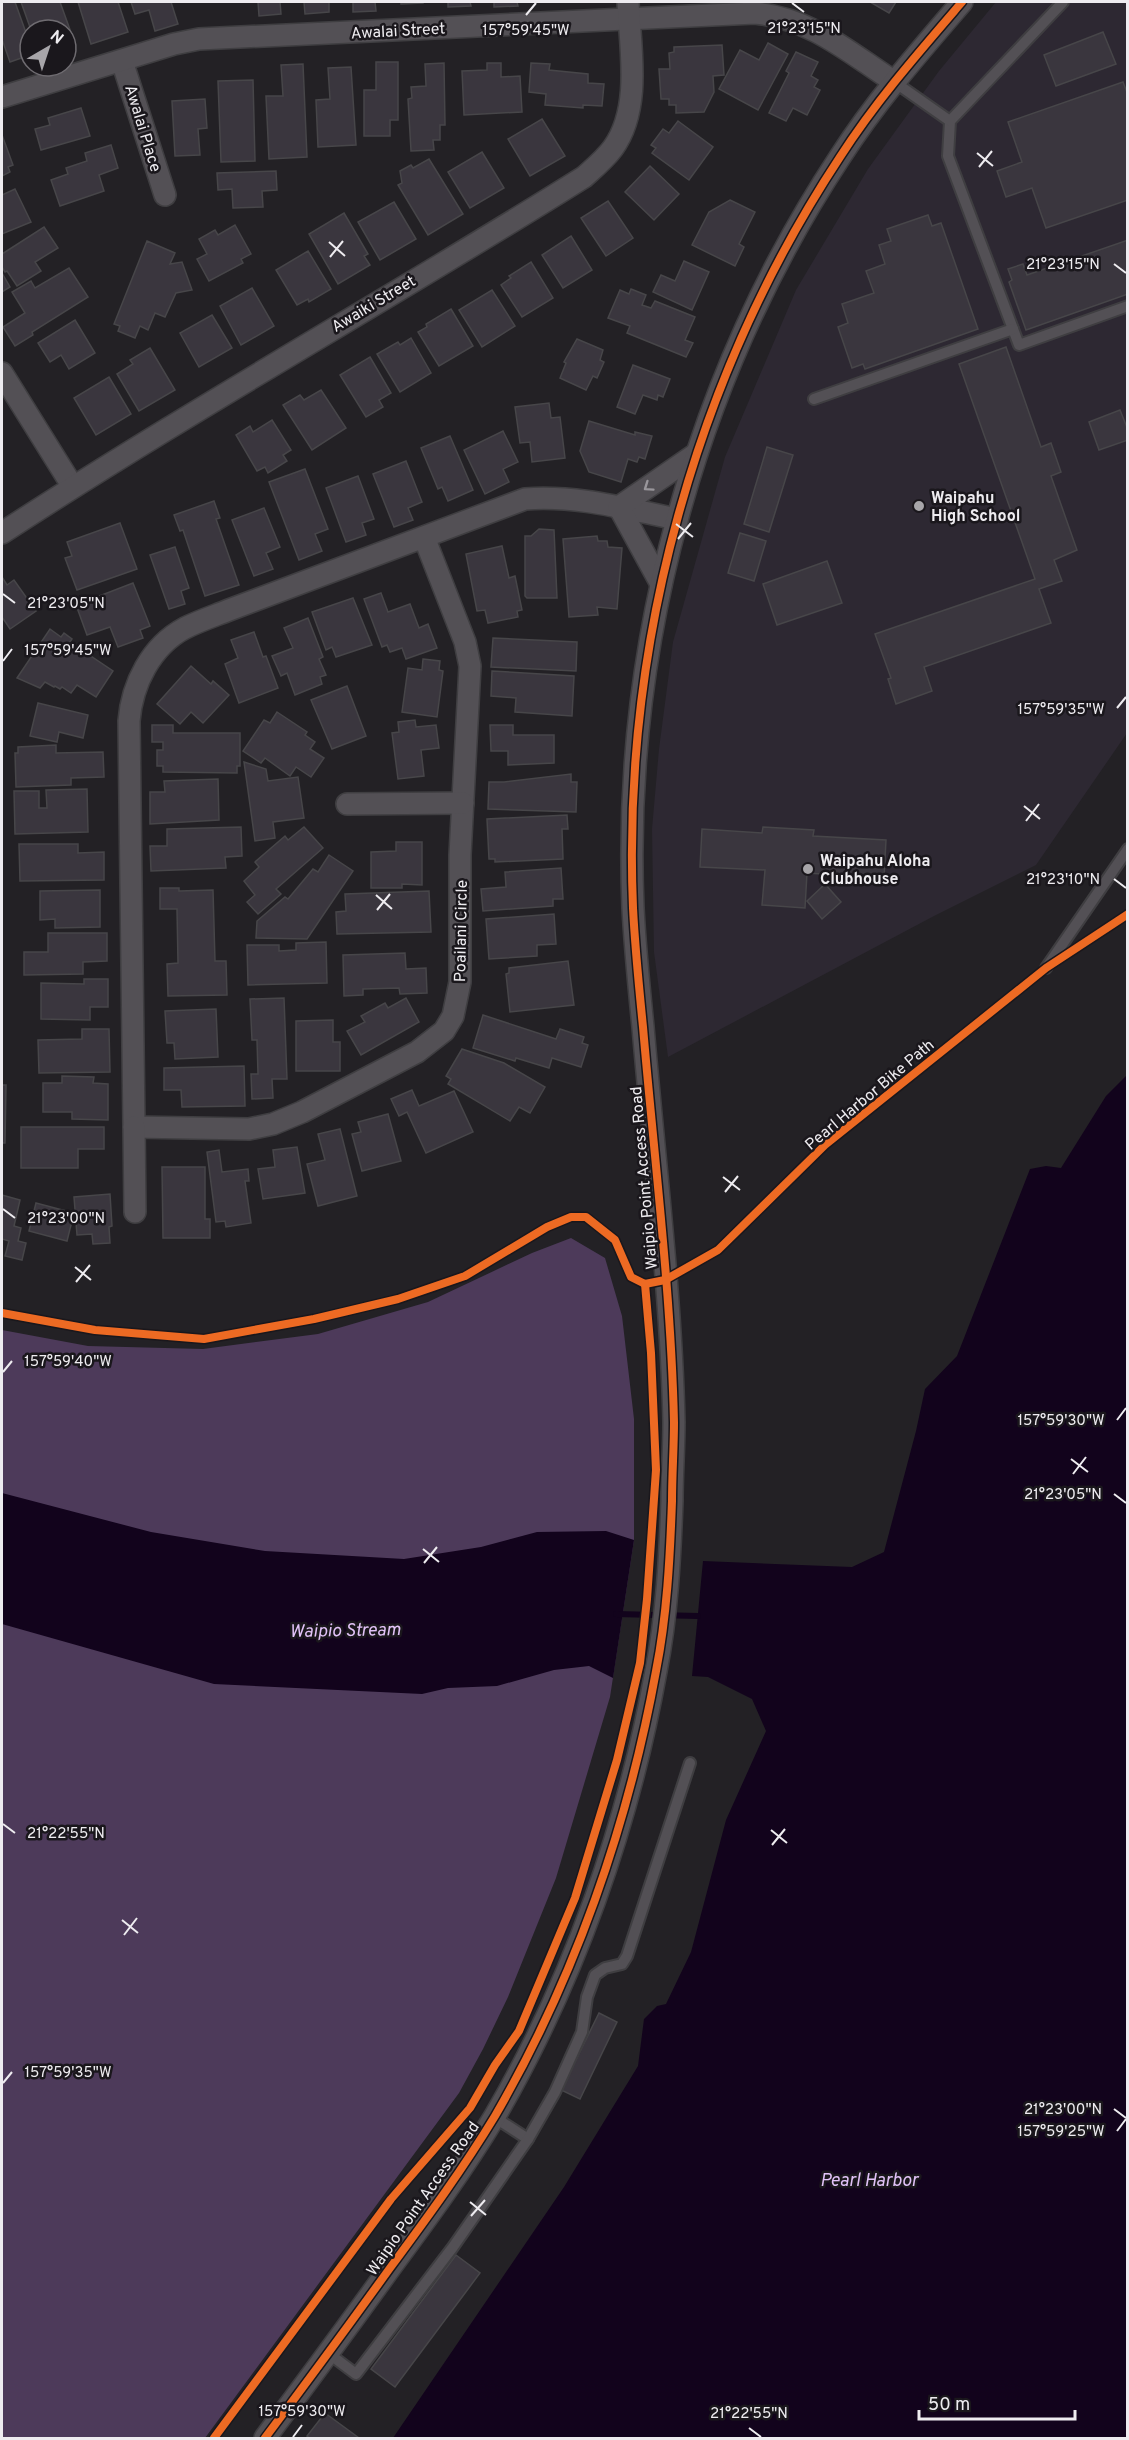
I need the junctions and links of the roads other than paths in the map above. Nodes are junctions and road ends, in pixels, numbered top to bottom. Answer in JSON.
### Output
{"nodes":[{"id":1,"x":962,"y":2,"type":"edge"},
{"id":2,"x":1063,"y":2,"type":"edge"},
{"id":3,"x":628,"y":11,"type":"edge"},
{"id":4,"x":123,"y":61,"type":"junction"},
{"id":5,"x":893,"y":81,"type":"junction"},
{"id":6,"x":2,"y":98,"type":"edge"},
{"id":7,"x":950,"y":121,"type":"junction"},
{"id":8,"x":165,"y":195,"type":"dead end"},
{"id":9,"x":1128,"y":306,"type":"edge"},
{"id":10,"x":1013,"y":329,"type":"junction"},
{"id":11,"x":2,"y":373,"type":"edge"},
{"id":12,"x":814,"y":399,"type":"dead end"},
{"id":13,"x":696,"y":454,"type":"junction"},
{"id":14,"x":73,"y":487,"type":"junction"},
{"id":15,"x":620,"y":507,"type":"junction"},
{"id":16,"x":677,"y":519,"type":"junction"},
{"id":17,"x":2,"y":533,"type":"edge"},
{"id":18,"x":424,"y":537,"type":"junction"},
{"id":19,"x":661,"y":584,"type":"junction"},
{"id":20,"x":463,"y":803,"type":"junction"},
{"id":21,"x":348,"y":804,"type":"dead end"},
{"id":22,"x":1128,"y":849,"type":"edge"},
{"id":23,"x":1046,"y":969,"type":"dead end"},
{"id":24,"x":134,"y":1127,"type":"junction"},
{"id":25,"x":135,"y":1212,"type":"dead end"},
{"id":26,"x":690,"y":1763,"type":"dead end"},
{"id":27,"x":494,"y":2117,"type":"junction"},
{"id":28,"x":528,"y":2139,"type":"junction"},
{"id":29,"x":328,"y":2353,"type":"junction"},
{"id":30,"x":266,"y":2439,"type":"edge"}],
"edges":[{"from":1,"to":5,"type":"street","name":"Waipio Point Access Road"},
{"from":2,"to":7,"type":"lane"},
{"from":3,"to":4,"type":"street","name":"Awalai Street"},
{"from":3,"to":5,"type":"street","name":"Awalai Street"},
{"from":3,"to":14,"type":"street","name":"Awaiki Street"},
{"from":4,"to":6,"type":"street","name":"Awalai Street"},
{"from":4,"to":8,"type":"street","name":"Awalai Place"},
{"from":5,"to":7,"type":"lane"},
{"from":5,"to":13,"type":"street","name":"Waipio Point Access Road"},
{"from":7,"to":10,"type":"lane"},
{"from":9,"to":10,"type":"lane"},
{"from":10,"to":12,"type":"lane"},
{"from":11,"to":14,"type":"street"},
{"from":13,"to":15,"type":"street","one_way":true},
{"from":13,"to":16,"type":"street","name":"Waipio Point Access Road"},
{"from":14,"to":17,"type":"street","name":"Awaiki Street"},
{"from":15,"to":16,"type":"street"},
{"from":15,"to":18,"type":"street"},
{"from":15,"to":19,"type":"street"},
{"from":16,"to":19,"type":"street","name":"Waipio Point Access Road"},
{"from":18,"to":20,"type":"street","name":"Poailani Circle"},
{"from":18,"to":24,"type":"street"},
{"from":19,"to":27,"type":"street","name":"Waipio Point Access Road"},
{"from":20,"to":21,"type":"street"},
{"from":20,"to":24,"type":"street","name":"Poailani Circle"},
{"from":22,"to":23,"type":"lane"},
{"from":24,"to":25,"type":"street"},
{"from":26,"to":28,"type":"lane"},
{"from":27,"to":28,"type":"lane"},
{"from":27,"to":29,"type":"street","name":"Waipio Point Access Road"},
{"from":28,"to":29,"type":"lane"},
{"from":29,"to":30,"type":"street","name":"Waipio Point Access Road"}]}
